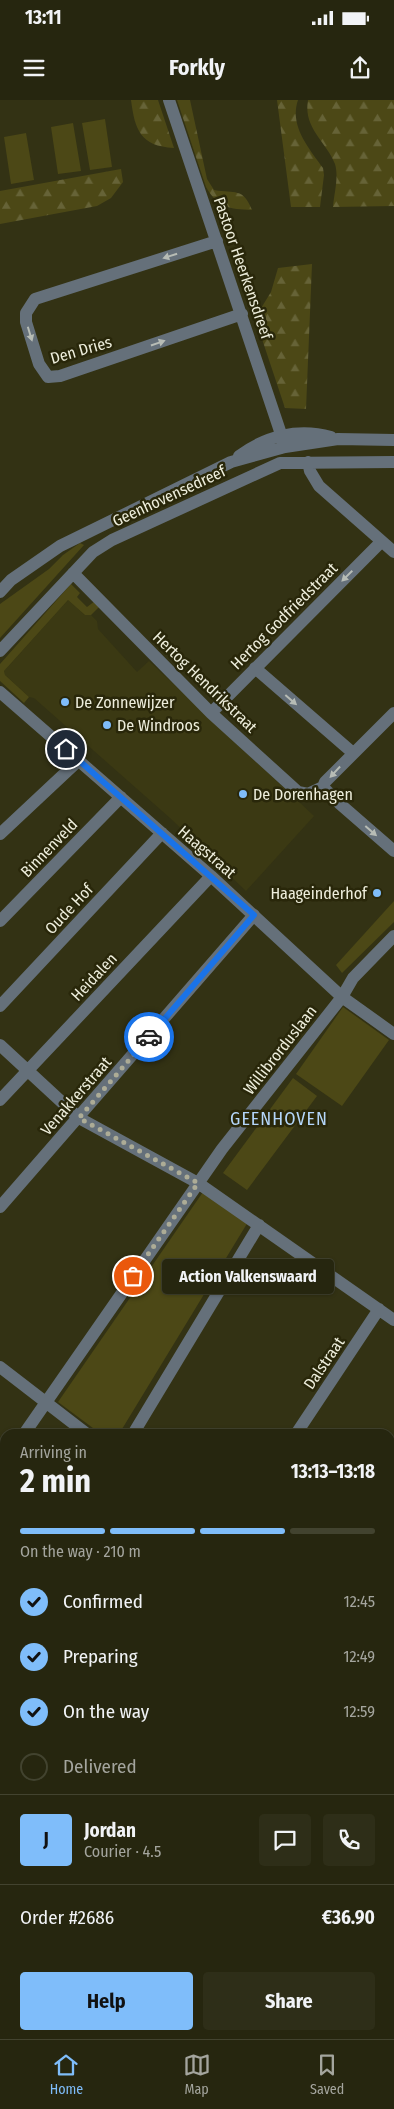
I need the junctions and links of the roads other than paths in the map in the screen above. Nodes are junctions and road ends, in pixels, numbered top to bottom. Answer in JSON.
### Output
{"nodes":[{"id":1,"x":169,"y":100,"type":"edge"},
{"id":2,"x":217,"y":241,"type":"junction"},
{"id":3,"x":242,"y":314,"type":"junction"},
{"id":4,"x":394,"y":440,"type":"edge"},
{"id":5,"x":283,"y":441,"type":"junction"},
{"id":6,"x":308,"y":462,"type":"junction"},
{"id":7,"x":394,"y":462,"type":"edge"},
{"id":8,"x":381,"y":542,"type":"junction"},
{"id":9,"x":394,"y":552,"type":"edge"},
{"id":10,"x":73,"y":573,"type":"junction"},
{"id":11,"x":6,"y":583,"type":"edge"},
{"id":12,"x":0,"y":592,"type":"edge"},
{"id":13,"x":0,"y":650,"type":"edge"},
{"id":14,"x":254,"y":668,"type":"junction"},
{"id":15,"x":0,"y":692,"type":"edge"},
{"id":16,"x":394,"y":712,"type":"edge"},
{"id":17,"x":211,"y":713,"type":"junction"},
{"id":18,"x":352,"y":753,"type":"junction"},
{"id":19,"x":80,"y":760,"type":"junction"},
{"id":20,"x":323,"y":787,"type":"junction"},
{"id":21,"x":121,"y":797,"type":"junction"},
{"id":22,"x":162,"y":833,"type":"junction"},
{"id":23,"x":0,"y":834,"type":"edge"},
{"id":24,"x":394,"y":851,"type":"edge"},
{"id":25,"x":211,"y":876,"type":"junction"},
{"id":26,"x":254,"y":915,"type":"junction"},
{"id":27,"x":0,"y":921,"type":"edge"},
{"id":28,"x":394,"y":936,"type":"edge"},
{"id":29,"x":342,"y":997,"type":"junction"},
{"id":30,"x":0,"y":1006,"type":"edge"},
{"id":31,"x":394,"y":1034,"type":"edge"},
{"id":32,"x":0,"y":1045,"type":"edge"},
{"id":33,"x":27,"y":1070,"type":"junction"},
{"id":34,"x":0,"y":1100,"type":"edge"},
{"id":35,"x":79,"y":1118,"type":"junction"},
{"id":36,"x":198,"y":1183,"type":"junction"},
{"id":37,"x":0,"y":1207,"type":"edge"},
{"id":38,"x":259,"y":1225,"type":"junction"},
{"id":39,"x":379,"y":1310,"type":"junction"},
{"id":40,"x":394,"y":1320,"type":"edge"},
{"id":41,"x":0,"y":1368,"type":"edge"},
{"id":42,"x":46,"y":1401,"type":"junction"},
{"id":43,"x":27,"y":1429,"type":"edge"},
{"id":44,"x":81,"y":1429,"type":"edge"},
{"id":45,"x":136,"y":1429,"type":"edge"},
{"id":46,"x":299,"y":1429,"type":"edge"}],
"edges":[{"from":1,"to":2,"type":"street","name":"Pastoor Heerkensdreef"},
{"from":2,"to":3,"type":"street","name":"Pastoor Heerkensdreef"},
{"from":2,"to":3,"type":"street","name":"Den Dries","one_way":true},
{"from":3,"to":5,"type":"street","name":"Pastoor Heerkensdreef"},
{"from":4,"to":5,"type":"street","name":"Geenhovensedreef"},
{"from":5,"to":11,"type":"street","name":"Geenhovensedreef"},
{"from":6,"to":7,"type":"street","name":"Geenhovensedreef"},
{"from":6,"to":8,"type":"street"},
{"from":6,"to":10,"type":"street","name":"Geenhovensedreef"},
{"from":8,"to":9,"type":"street"},
{"from":8,"to":14,"type":"street","name":"Hertog Godfriedstraat","one_way":true},
{"from":10,"to":13,"type":"street","name":"Geenhovensedreef"},
{"from":10,"to":17,"type":"street","name":"Hertog Hendrikstraat"},
{"from":11,"to":12,"type":"street","name":"Geenhovensedreef"},
{"from":14,"to":17,"type":"street","name":"Hertog Godfriedstraat"},
{"from":14,"to":18,"type":"street","one_way":true},
{"from":15,"to":19,"type":"street","name":"Haagstraat"},
{"from":16,"to":18,"type":"street"},
{"from":17,"to":20,"type":"street","name":"Hertog Hendrikstraat"},
{"from":18,"to":20,"type":"street","one_way":true},
{"from":19,"to":21,"type":"street","name":"Haagstraat"},
{"from":19,"to":23,"type":"street"},
{"from":20,"to":24,"type":"street","one_way":true},
{"from":21,"to":22,"type":"street","name":"Haagstraat"},
{"from":21,"to":27,"type":"street","name":"Binnenveld"},
{"from":22,"to":25,"type":"street","name":"Haagstraat"},
{"from":22,"to":30,"type":"street","name":"Oude Hof"},
{"from":25,"to":26,"type":"street","name":"Haagstraat"},
{"from":25,"to":33,"type":"street","name":"Heidalen"},
{"from":26,"to":29,"type":"street","name":"Haagstraat"},
{"from":26,"to":35,"type":"street","name":"Venakkerstraat"},
{"from":28,"to":29,"type":"street","name":"Willibrorduslaan"},
{"from":29,"to":31,"type":"street","name":"Haagstraat"},
{"from":29,"to":36,"type":"street","name":"Willibrorduslaan"},
{"from":32,"to":33,"type":"street"},
{"from":33,"to":34,"type":"street","name":"Heidalen"},
{"from":33,"to":35,"type":"street"},
{"from":35,"to":36,"type":"street"},
{"from":35,"to":37,"type":"street","name":"Venakkerstraat"},
{"from":36,"to":38,"type":"street"},
{"from":36,"to":42,"type":"street","name":"Willibrorduslaan"},
{"from":38,"to":39,"type":"street"},
{"from":38,"to":45,"type":"street"},
{"from":39,"to":40,"type":"street"},
{"from":39,"to":46,"type":"street","name":"Dalstraat"},
{"from":41,"to":42,"type":"street"},
{"from":42,"to":43,"type":"street","name":"Willibrorduslaan"},
{"from":42,"to":44,"type":"street"}]}
